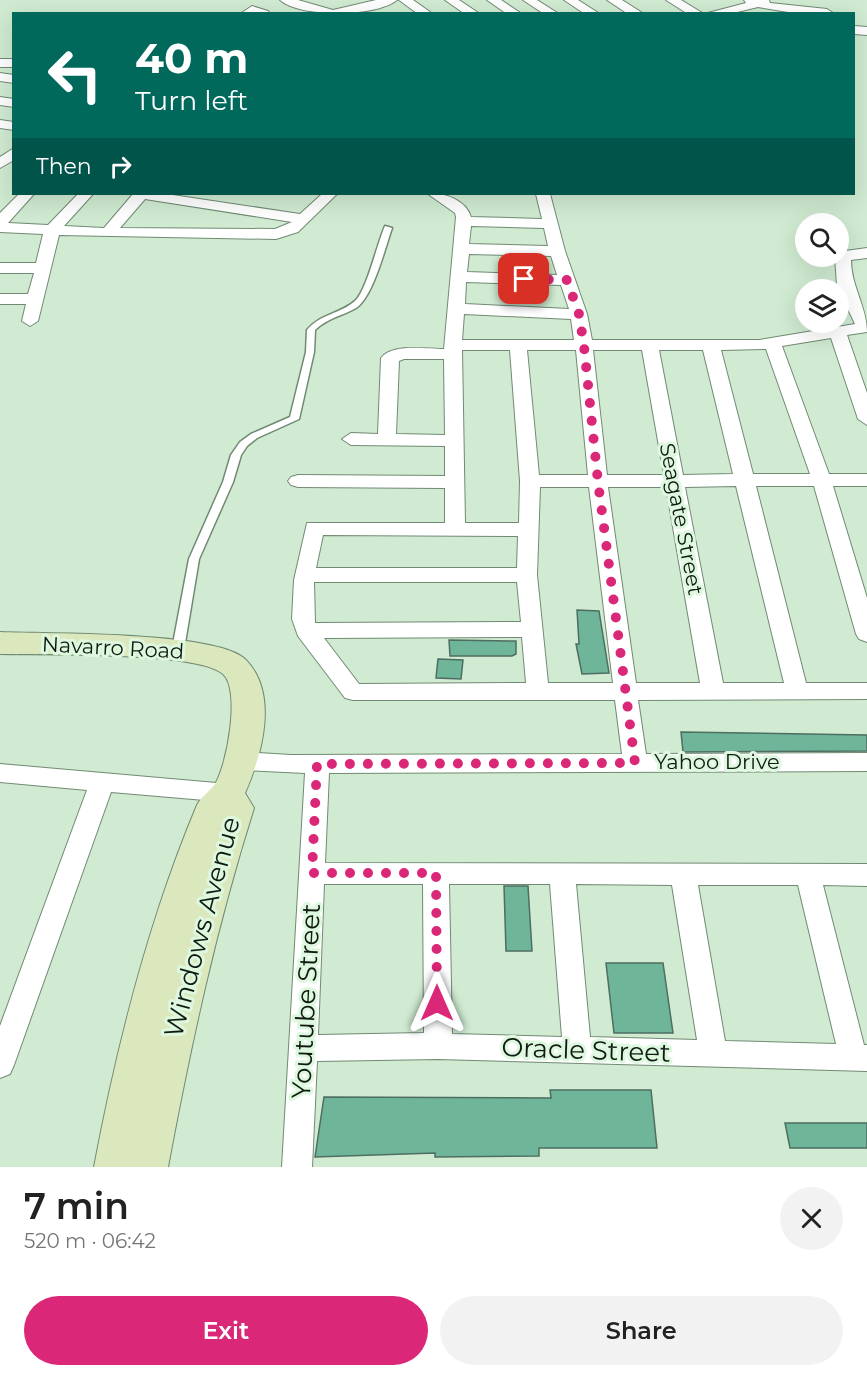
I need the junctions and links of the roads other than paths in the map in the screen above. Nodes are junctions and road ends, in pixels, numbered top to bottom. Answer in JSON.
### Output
{"nodes":[{"id":1,"x":286,"y":0,"type":"edge"},
{"id":2,"x":317,"y":0,"type":"edge"},
{"id":3,"x":391,"y":0,"type":"edge"},
{"id":4,"x":405,"y":0,"type":"edge"},
{"id":5,"x":451,"y":0,"type":"edge"},
{"id":6,"x":493,"y":0,"type":"edge"},
{"id":7,"x":529,"y":0,"type":"edge"},
{"id":8,"x":570,"y":0,"type":"edge"},
{"id":9,"x":613,"y":0,"type":"edge"},
{"id":10,"x":672,"y":0,"type":"edge"},
{"id":11,"x":711,"y":0,"type":"edge"},
{"id":12,"x":771,"y":0,"type":"edge"},
{"id":13,"x":811,"y":0,"type":"edge"},
{"id":14,"x":754,"y":2,"type":"edge"},
{"id":15,"x":299,"y":4,"type":"junction"},
{"id":16,"x":730,"y":9,"type":"junction"},
{"id":17,"x":325,"y":12,"type":"edge"},
{"id":18,"x":340,"y":12,"type":"edge"},
{"id":19,"x":424,"y":12,"type":"edge"},
{"id":20,"x":471,"y":12,"type":"edge"},
{"id":21,"x":513,"y":12,"type":"edge"},
{"id":22,"x":550,"y":12,"type":"edge"},
{"id":23,"x":591,"y":12,"type":"edge"},
{"id":24,"x":634,"y":12,"type":"edge"},
{"id":25,"x":694,"y":12,"type":"edge"},
{"id":26,"x":718,"y":12,"type":"edge"},
{"id":27,"x":821,"y":12,"type":"edge"},
{"id":28,"x":827,"y":12,"type":"edge"},
{"id":29,"x":12,"y":154,"type":"edge"},
{"id":30,"x":0,"y":164,"type":"edge"},
{"id":31,"x":26,"y":195,"type":"edge"},
{"id":32,"x":85,"y":195,"type":"edge"},
{"id":33,"x":139,"y":195,"type":"edge"},
{"id":34,"x":147,"y":195,"type":"edge"},
{"id":35,"x":324,"y":195,"type":"edge"},
{"id":36,"x":437,"y":195,"type":"edge"},
{"id":37,"x":543,"y":195,"type":"edge"},
{"id":38,"x":303,"y":219,"type":"junction"},
{"id":39,"x":464,"y":221,"type":"junction"},
{"id":40,"x":0,"y":222,"type":"edge"},
{"id":41,"x":550,"y":224,"type":"junction"},
{"id":42,"x":0,"y":227,"type":"edge"},
{"id":43,"x":388,"y":228,"type":"dead end"},
{"id":44,"x":52,"y":230,"type":"junction"},
{"id":45,"x":108,"y":233,"type":"junction"},
{"id":46,"x":461,"y":249,"type":"junction"},
{"id":47,"x":556,"y":251,"type":"junction"},
{"id":48,"x":867,"y":253,"type":"edge"},
{"id":49,"x":0,"y":268,"type":"edge"},
{"id":50,"x":43,"y":268,"type":"junction"},
{"id":51,"x":459,"y":278,"type":"junction"},
{"id":52,"x":567,"y":280,"type":"junction"},
{"id":53,"x":0,"y":299,"type":"edge"},
{"id":54,"x":36,"y":299,"type":"junction"},
{"id":55,"x":456,"y":309,"type":"junction"},
{"id":56,"x":579,"y":314,"type":"junction"},
{"id":57,"x":30,"y":321,"type":"dead end"},
{"id":58,"x":866,"y":327,"type":"edge"},
{"id":59,"x":849,"y":329,"type":"edge"},
{"id":60,"x":826,"y":333,"type":"edge"},
{"id":61,"x":838,"y":333,"type":"edge"},
{"id":62,"x":772,"y":343,"type":"junction"},
{"id":63,"x":518,"y":346,"type":"junction"},
{"id":64,"x":584,"y":346,"type":"junction"},
{"id":65,"x":650,"y":346,"type":"junction"},
{"id":66,"x":711,"y":346,"type":"junction"},
{"id":67,"x":453,"y":349,"type":"junction"},
{"id":68,"x":867,"y":418,"type":"edge"},
{"id":69,"x":351,"y":439,"type":"dead end"},
{"id":70,"x":387,"y":439,"type":"junction"},
{"id":71,"x":454,"y":441,"type":"junction"},
{"id":72,"x":822,"y":480,"type":"junction"},
{"id":73,"x":867,"y":480,"type":"edge"},
{"id":74,"x":298,"y":481,"type":"dead end"},
{"id":75,"x":530,"y":481,"type":"junction"},
{"id":76,"x":674,"y":481,"type":"junction"},
{"id":77,"x":744,"y":481,"type":"junction"},
{"id":78,"x":454,"y":482,"type":"junction"},
{"id":79,"x":598,"y":482,"type":"junction"},
{"id":80,"x":455,"y":529,"type":"junction"},
{"id":81,"x":528,"y":530,"type":"junction"},
{"id":82,"x":306,"y":574,"type":"junction"},
{"id":83,"x":527,"y":575,"type":"junction"},
{"id":84,"x":532,"y":629,"type":"junction"},
{"id":85,"x":306,"y":631,"type":"junction"},
{"id":86,"x":867,"y":634,"type":"edge"},
{"id":87,"x":0,"y":643,"type":"edge"},
{"id":88,"x":178,"y":649,"type":"junction"},
{"id":89,"x":713,"y":691,"type":"junction"},
{"id":90,"x":797,"y":691,"type":"junction"},
{"id":91,"x":867,"y":691,"type":"edge"},
{"id":92,"x":538,"y":692,"type":"junction"},
{"id":93,"x":625,"y":692,"type":"junction"},
{"id":94,"x":867,"y":762,"type":"edge"},
{"id":95,"x":635,"y":763,"type":"junction"},
{"id":96,"x":317,"y":764,"type":"junction"},
{"id":97,"x":0,"y":773,"type":"edge"},
{"id":98,"x":235,"y":777,"type":"junction"},
{"id":99,"x":102,"y":783,"type":"junction"},
{"id":100,"x":312,"y":873,"type":"junction"},
{"id":101,"x":436,"y":873,"type":"junction"},
{"id":102,"x":562,"y":874,"type":"junction"},
{"id":103,"x":683,"y":874,"type":"junction"},
{"id":104,"x":808,"y":875,"type":"junction"},
{"id":105,"x":867,"y":875,"type":"edge"},
{"id":106,"x":438,"y":1046,"type":"junction"},
{"id":107,"x":304,"y":1048,"type":"junction"},
{"id":108,"x":577,"y":1050,"type":"junction"},
{"id":109,"x":713,"y":1053,"type":"junction"},
{"id":110,"x":860,"y":1057,"type":"edge"},
{"id":111,"x":0,"y":1065,"type":"edge"},
{"id":112,"x":116,"y":1167,"type":"edge"},
{"id":113,"x":146,"y":1167,"type":"edge"},
{"id":114,"x":297,"y":1167,"type":"edge"}],
"edges":[{"from":1,"to":15,"type":"street"},
{"from":2,"to":15,"type":"street"},
{"from":3,"to":18,"type":"street"},
{"from":4,"to":19,"type":"street"},
{"from":5,"to":20,"type":"street"},
{"from":6,"to":21,"type":"street"},
{"from":7,"to":22,"type":"street"},
{"from":8,"to":23,"type":"street"},
{"from":9,"to":24,"type":"street"},
{"from":10,"to":25,"type":"street"},
{"from":11,"to":16,"type":"street"},
{"from":12,"to":14,"type":"street"},
{"from":13,"to":28,"type":"street"},
{"from":14,"to":16,"type":"street"},
{"from":14,"to":27,"type":"street"},
{"from":15,"to":17,"type":"street"},
{"from":16,"to":26,"type":"street"},
{"from":29,"to":30,"type":"street"},
{"from":31,"to":40,"type":"street"},
{"from":32,"to":44,"type":"street"},
{"from":33,"to":45,"type":"street"},
{"from":34,"to":38,"type":"street"},
{"from":35,"to":38,"type":"street"},
{"from":36,"to":39,"type":"street"},
{"from":37,"to":41,"type":"street"},
{"from":38,"to":45,"type":"street"},
{"from":39,"to":41,"type":"street"},
{"from":39,"to":46,"type":"street"},
{"from":41,"to":47,"type":"street"},
{"from":42,"to":44,"type":"street"},
{"from":43,"to":88,"type":"lane"},
{"from":44,"to":45,"type":"street"},
{"from":44,"to":50,"type":"street"},
{"from":46,"to":47,"type":"street"},
{"from":46,"to":51,"type":"street"},
{"from":47,"to":52,"type":"street"},
{"from":48,"to":58,"type":"street"},
{"from":49,"to":50,"type":"street"},
{"from":50,"to":54,"type":"street"},
{"from":51,"to":52,"type":"street"},
{"from":51,"to":55,"type":"street"},
{"from":52,"to":56,"type":"street"},
{"from":53,"to":54,"type":"street"},
{"from":54,"to":57,"type":"street"},
{"from":55,"to":56,"type":"street"},
{"from":55,"to":67,"type":"street"},
{"from":56,"to":64,"type":"street"},
{"from":58,"to":59,"type":"street"},
{"from":60,"to":62,"type":"street"},
{"from":61,"to":68,"type":"street"},
{"from":62,"to":66,"type":"street"},
{"from":62,"to":72,"type":"street"},
{"from":63,"to":64,"type":"street"},
{"from":63,"to":67,"type":"street"},
{"from":63,"to":75,"type":"street"},
{"from":64,"to":65,"type":"street"},
{"from":64,"to":79,"type":"street"},
{"from":65,"to":66,"type":"street"},
{"from":65,"to":76,"type":"street","name":"Seagate Street"},
{"from":66,"to":77,"type":"street"},
{"from":67,"to":70,"type":"street"},
{"from":67,"to":71,"type":"street"},
{"from":69,"to":70,"type":"street"},
{"from":70,"to":71,"type":"street"},
{"from":71,"to":78,"type":"street"},
{"from":72,"to":73,"type":"street"},
{"from":72,"to":77,"type":"street"},
{"from":72,"to":86,"type":"street"},
{"from":74,"to":78,"type":"street"},
{"from":75,"to":79,"type":"street"},
{"from":75,"to":81,"type":"street"},
{"from":76,"to":77,"type":"street"},
{"from":76,"to":79,"type":"street"},
{"from":76,"to":89,"type":"street","name":"Seagate Street"},
{"from":77,"to":90,"type":"street"},
{"from":78,"to":80,"type":"street"},
{"from":79,"to":93,"type":"street"},
{"from":80,"to":81,"type":"street"},
{"from":80,"to":82,"type":"street"},
{"from":81,"to":83,"type":"street"},
{"from":82,"to":83,"type":"street"},
{"from":82,"to":85,"type":"street"},
{"from":83,"to":84,"type":"street"},
{"from":84,"to":85,"type":"street"},
{"from":84,"to":92,"type":"street"},
{"from":85,"to":92,"type":"street"},
{"from":87,"to":88,"type":"street","name":"Navarro Road"},
{"from":88,"to":98,"type":"street","name":"Navarro Road"},
{"from":89,"to":90,"type":"street"},
{"from":89,"to":93,"type":"street"},
{"from":90,"to":91,"type":"street"},
{"from":92,"to":93,"type":"street"},
{"from":93,"to":95,"type":"street"},
{"from":94,"to":95,"type":"street","name":"Yahoo Drive"},
{"from":95,"to":96,"type":"street","name":"Yahoo Drive"},
{"from":96,"to":98,"type":"street","name":"Yahoo Drive"},
{"from":96,"to":100,"type":"street","name":"Youtube Street"},
{"from":97,"to":99,"type":"street","name":"Yahoo Drive"},
{"from":98,"to":99,"type":"street","name":"Yahoo Drive"},
{"from":98,"to":112,"type":"street","name":"Windows Avenue"},
{"from":98,"to":113,"type":"street","name":"Windows Avenue"},
{"from":99,"to":111,"type":"street"},
{"from":100,"to":101,"type":"street"},
{"from":100,"to":107,"type":"street","name":"Youtube Street"},
{"from":101,"to":102,"type":"street"},
{"from":101,"to":106,"type":"street"},
{"from":102,"to":103,"type":"street"},
{"from":102,"to":108,"type":"street"},
{"from":103,"to":104,"type":"street"},
{"from":103,"to":109,"type":"street"},
{"from":104,"to":105,"type":"street"},
{"from":104,"to":110,"type":"street"},
{"from":106,"to":107,"type":"street","name":"Oracle Street"},
{"from":106,"to":108,"type":"street","name":"Oracle Street"},
{"from":107,"to":114,"type":"street","name":"Youtube Street"},
{"from":108,"to":109,"type":"street","name":"Oracle Street"},
{"from":109,"to":110,"type":"street","name":"Oracle Street"}]}
